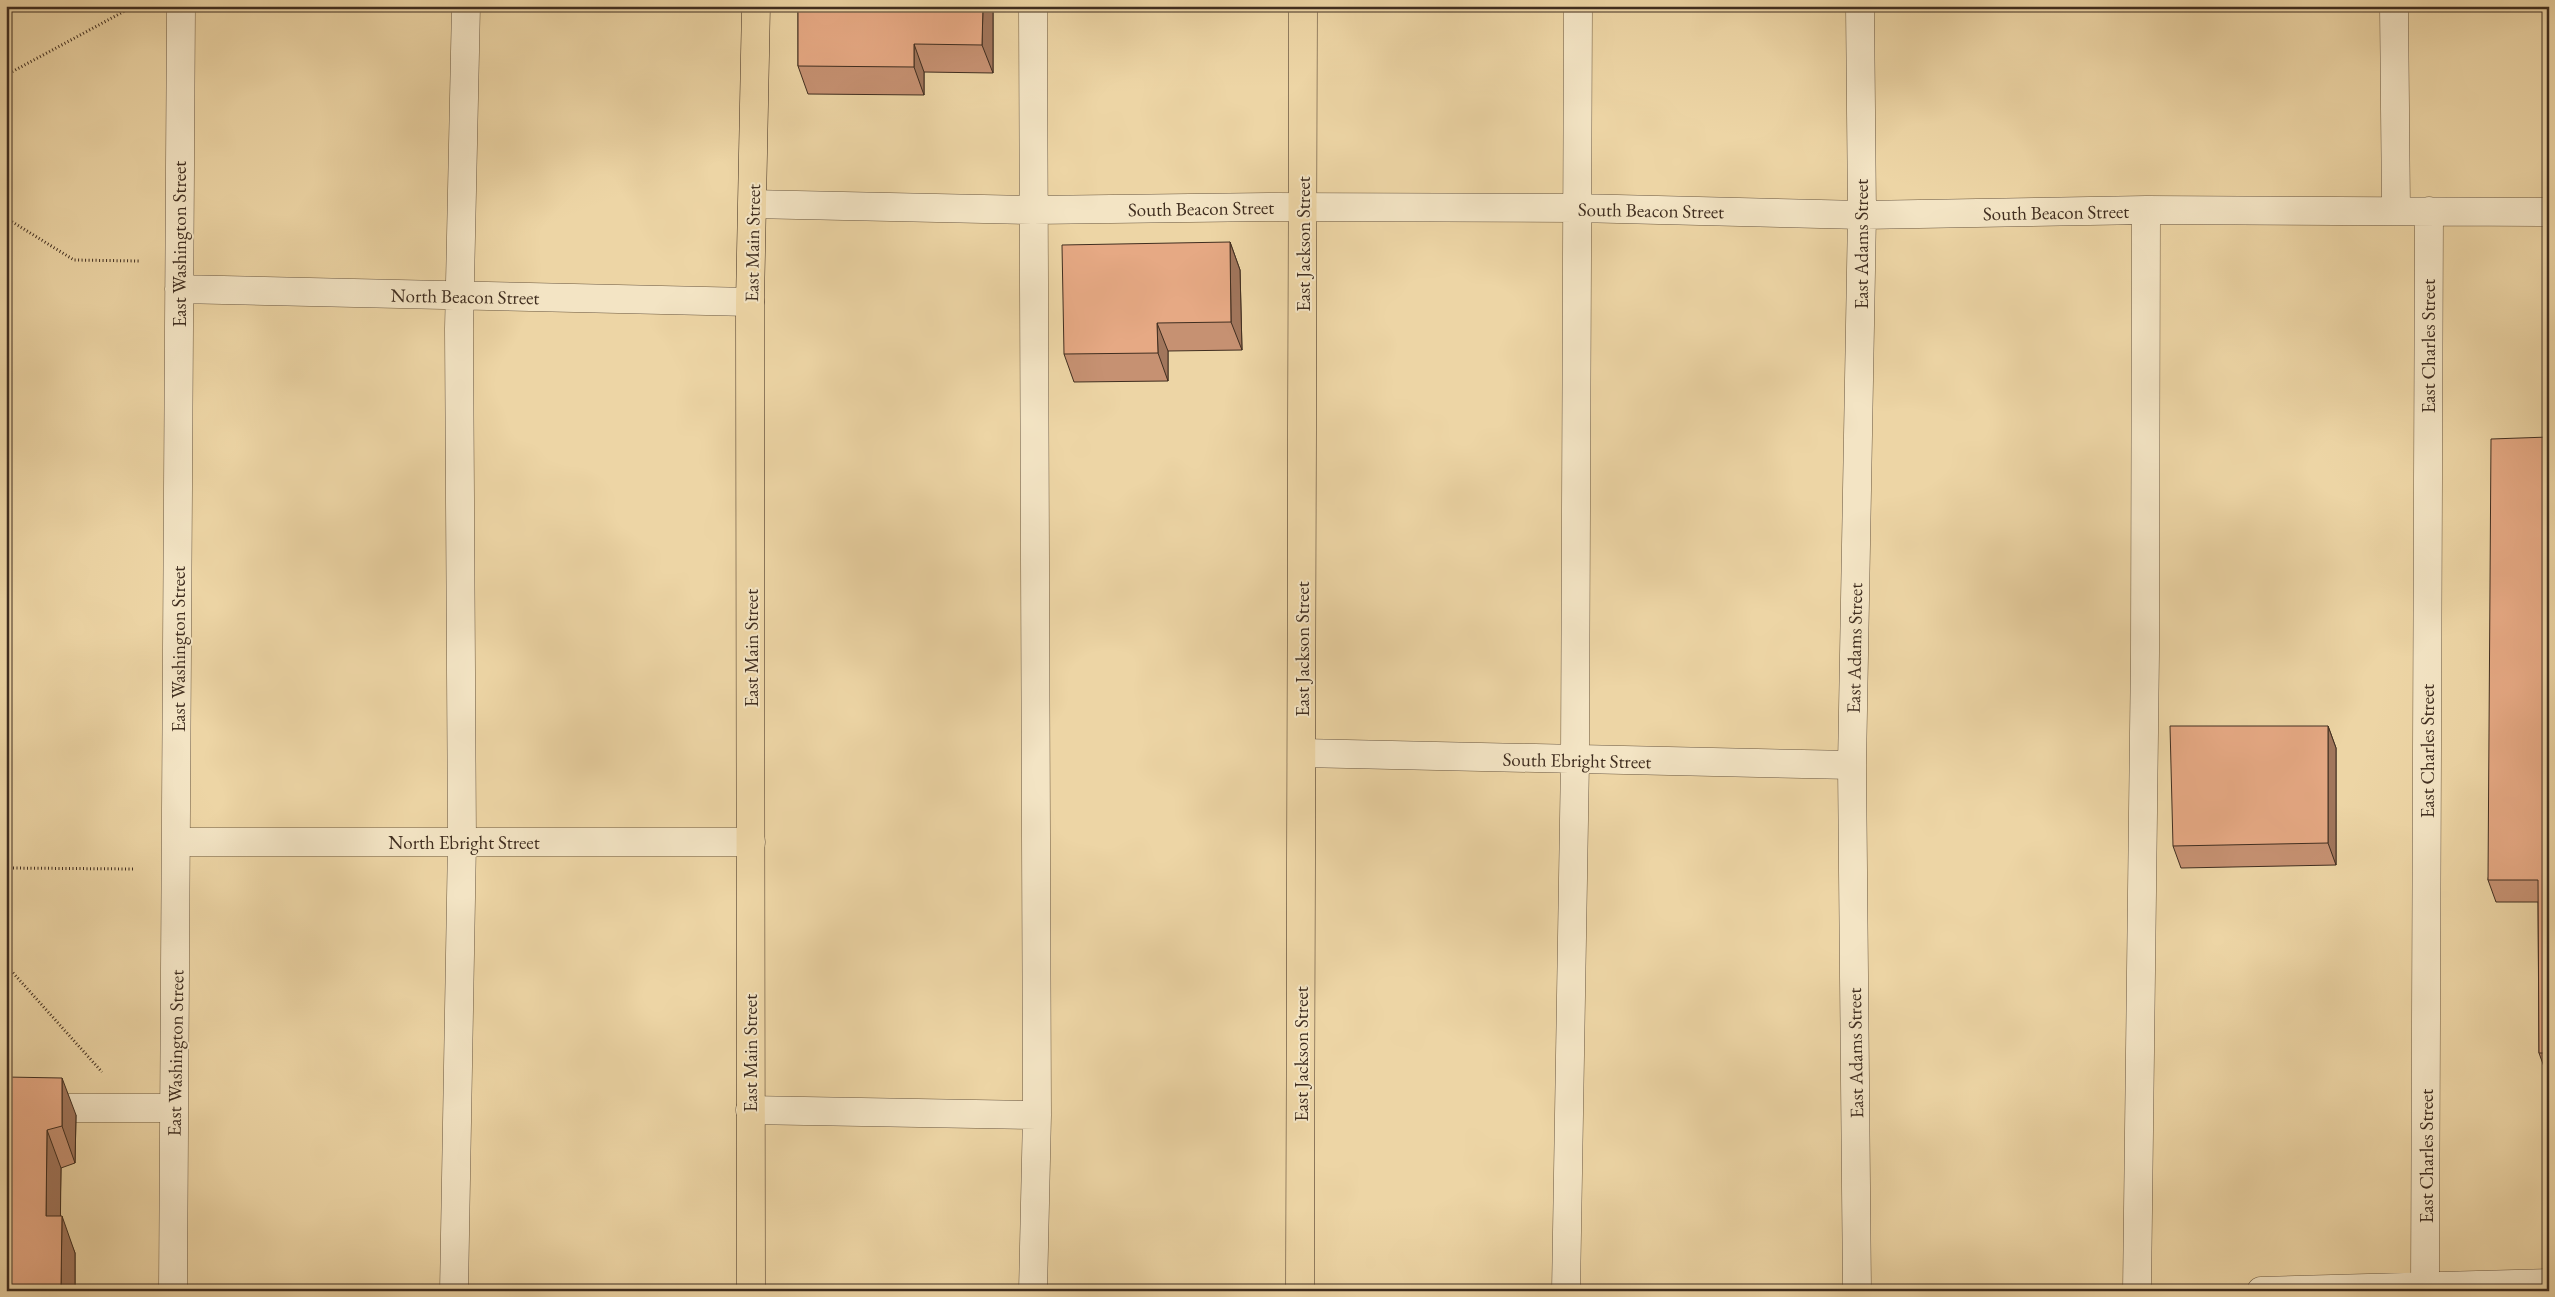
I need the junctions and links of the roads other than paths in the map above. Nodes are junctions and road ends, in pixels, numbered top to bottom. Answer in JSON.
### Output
{"nodes":[{"id":1,"x":181,"y":6,"type":"edge"},
{"id":2,"x":466,"y":6,"type":"edge"},
{"id":3,"x":756,"y":6,"type":"edge"},
{"id":4,"x":1033,"y":6,"type":"edge"},
{"id":5,"x":1303,"y":6,"type":"edge"},
{"id":6,"x":1578,"y":6,"type":"edge"},
{"id":7,"x":1860,"y":6,"type":"edge"},
{"id":8,"x":2394,"y":6,"type":"edge"},
{"id":9,"x":753,"y":204,"type":"junction"},
{"id":10,"x":1303,"y":207,"type":"junction"},
{"id":11,"x":1578,"y":208,"type":"junction"},
{"id":12,"x":1033,"y":210,"type":"junction"},
{"id":13,"x":2146,"y":210,"type":"junction"},
{"id":14,"x":2396,"y":210,"type":"junction"},
{"id":15,"x":2429,"y":211,"type":"junction"},
{"id":16,"x":2549,"y":212,"type":"edge"},
{"id":17,"x":1862,"y":215,"type":"junction"},
{"id":18,"x":179,"y":289,"type":"junction"},
{"id":19,"x":460,"y":296,"type":"junction"},
{"id":20,"x":750,"y":302,"type":"junction"},
{"id":21,"x":1302,"y":753,"type":"junction"},
{"id":22,"x":1575,"y":761,"type":"junction"},
{"id":23,"x":1852,"y":765,"type":"junction"},
{"id":24,"x":177,"y":842,"type":"junction"},
{"id":25,"x":462,"y":842,"type":"junction"},
{"id":26,"x":751,"y":842,"type":"junction"},
{"id":27,"x":6,"y":1108,"type":"edge"},
{"id":28,"x":174,"y":1108,"type":"junction"},
{"id":29,"x":750,"y":1110,"type":"junction"},
{"id":30,"x":1037,"y":1115,"type":"junction"},
{"id":31,"x":2549,"y":1284,"type":"edge"},
{"id":32,"x":2425,"y":1288,"type":"edge"},
{"id":33,"x":173,"y":1291,"type":"edge"},
{"id":34,"x":454,"y":1291,"type":"edge"},
{"id":35,"x":751,"y":1291,"type":"edge"},
{"id":36,"x":1033,"y":1291,"type":"edge"},
{"id":37,"x":1300,"y":1291,"type":"edge"},
{"id":38,"x":1566,"y":1291,"type":"edge"},
{"id":39,"x":1857,"y":1291,"type":"edge"},
{"id":40,"x":2137,"y":1291,"type":"edge"},
{"id":41,"x":2262,"y":1291,"type":"edge"}],
"edges":[{"from":1,"to":18,"type":"street","name":"East Washington Street"},
{"from":2,"to":19,"type":"street"},
{"from":3,"to":9,"type":"main road","name":"East Main Street"},
{"from":4,"to":12,"type":"street"},
{"from":5,"to":10,"type":"main road","name":"East Jackson Street"},
{"from":6,"to":11,"type":"street"},
{"from":7,"to":17,"type":"street","name":"East Adams Street"},
{"from":8,"to":14,"type":"street"},
{"from":9,"to":12,"type":"street","name":"South Beacon Street"},
{"from":9,"to":20,"type":"main road","name":"East Main Street"},
{"from":10,"to":11,"type":"street","name":"South Beacon Street"},
{"from":10,"to":12,"type":"street","name":"South Beacon Street"},
{"from":10,"to":21,"type":"main road","name":"East Jackson Street"},
{"from":11,"to":17,"type":"street","name":"South Beacon Street"},
{"from":11,"to":22,"type":"street"},
{"from":12,"to":30,"type":"street"},
{"from":13,"to":14,"type":"street","name":"South Beacon Street"},
{"from":13,"to":17,"type":"street","name":"South Beacon Street"},
{"from":13,"to":40,"type":"street"},
{"from":14,"to":15,"type":"street","name":"South Beacon Street"},
{"from":15,"to":16,"type":"street","name":"South Beacon Street"},
{"from":15,"to":32,"type":"street","name":"East Charles Street"},
{"from":17,"to":23,"type":"street","name":"East Adams Street"},
{"from":18,"to":19,"type":"street","name":"North Beacon Street"},
{"from":18,"to":24,"type":"street","name":"East Washington Street"},
{"from":19,"to":20,"type":"street","name":"North Beacon Street"},
{"from":19,"to":25,"type":"street"},
{"from":20,"to":26,"type":"main road","name":"East Main Street"},
{"from":21,"to":22,"type":"street","name":"South Ebright Street"},
{"from":21,"to":37,"type":"main road","name":"East Jackson Street"},
{"from":22,"to":23,"type":"street","name":"South Ebright Street"},
{"from":22,"to":38,"type":"street"},
{"from":23,"to":39,"type":"street","name":"East Adams Street"},
{"from":24,"to":25,"type":"street","name":"North Ebright Street"},
{"from":24,"to":28,"type":"street","name":"East Washington Street"},
{"from":25,"to":26,"type":"street","name":"North Ebright Street"},
{"from":25,"to":34,"type":"street"},
{"from":26,"to":29,"type":"main road","name":"East Main Street"},
{"from":27,"to":28,"type":"street"},
{"from":28,"to":33,"type":"street","name":"East Washington Street"},
{"from":29,"to":30,"type":"street"},
{"from":29,"to":35,"type":"main road","name":"East Main Street"},
{"from":30,"to":36,"type":"street"},
{"from":31,"to":32,"type":"street"},
{"from":32,"to":41,"type":"street"}]}
